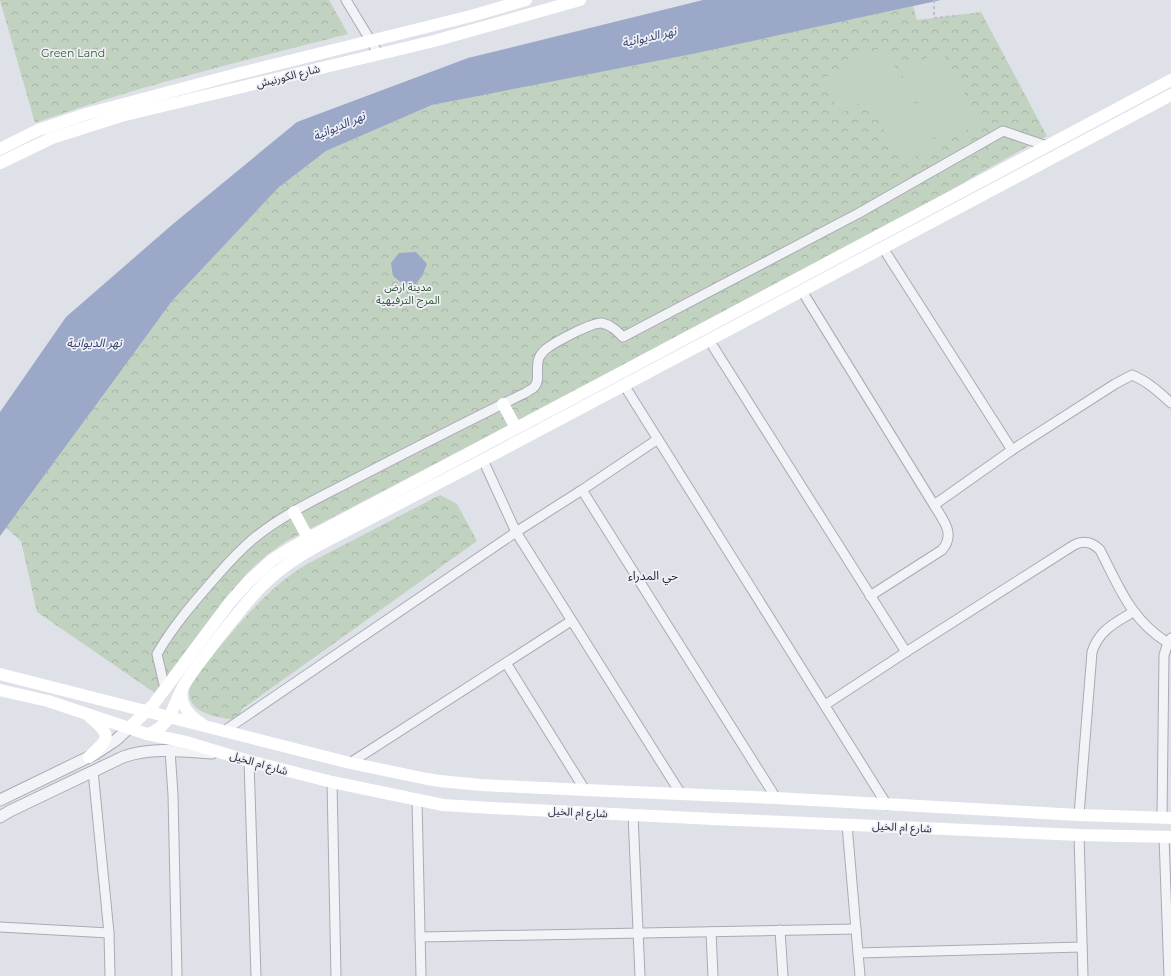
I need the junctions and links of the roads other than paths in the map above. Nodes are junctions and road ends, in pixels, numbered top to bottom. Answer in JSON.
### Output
{"nodes":[{"id":1,"x":346,"y":0,"type":"edge"},
{"id":2,"x":526,"y":0,"type":"edge"},
{"id":3,"x":580,"y":0,"type":"edge"},
{"id":4,"x":371,"y":41,"type":"junction"},
{"id":5,"x":378,"y":53,"type":"junction"},
{"id":6,"x":1171,"y":80,"type":"edge"},
{"id":7,"x":1171,"y":95,"type":"edge"},
{"id":8,"x":1047,"y":146,"type":"junction"},
{"id":9,"x":0,"y":149,"type":"edge"},
{"id":10,"x":0,"y":163,"type":"edge"},
{"id":11,"x":883,"y":248,"type":"junction"},
{"id":12,"x":802,"y":291,"type":"junction"},
{"id":13,"x":709,"y":340,"type":"junction"},
{"id":14,"x":624,"y":385,"type":"junction"},
{"id":15,"x":1171,"y":403,"type":"edge"},
{"id":16,"x":503,"y":404,"type":"junction"},
{"id":17,"x":516,"y":428,"type":"junction"},
{"id":18,"x":658,"y":439,"type":"junction"},
{"id":19,"x":1012,"y":450,"type":"junction"},
{"id":20,"x":483,"y":460,"type":"junction"},
{"id":21,"x":582,"y":490,"type":"junction"},
{"id":22,"x":934,"y":505,"type":"junction"},
{"id":23,"x":294,"y":512,"type":"junction"},
{"id":24,"x":516,"y":532,"type":"junction"},
{"id":25,"x":308,"y":538,"type":"junction"},
{"id":26,"x":870,"y":596,"type":"junction"},
{"id":27,"x":1133,"y":612,"type":"junction"},
{"id":28,"x":571,"y":621,"type":"junction"},
{"id":29,"x":1169,"y":640,"type":"edge"},
{"id":30,"x":906,"y":652,"type":"junction"},
{"id":31,"x":506,"y":663,"type":"junction"},
{"id":32,"x":0,"y":674,"type":"edge"},
{"id":33,"x":183,"y":686,"type":"junction"},
{"id":34,"x":3,"y":691,"type":"edge"},
{"id":35,"x":162,"y":694,"type":"junction"},
{"id":36,"x":825,"y":705,"type":"junction"},
{"id":37,"x":128,"y":706,"type":"junction"},
{"id":38,"x":147,"y":711,"type":"junction"},
{"id":39,"x":84,"y":713,"type":"junction"},
{"id":40,"x":169,"y":718,"type":"junction"},
{"id":41,"x":204,"y":726,"type":"junction"},
{"id":42,"x":129,"y":728,"type":"junction"},
{"id":43,"x":224,"y":731,"type":"junction"},
{"id":44,"x":147,"y":734,"type":"junction"},
{"id":45,"x":170,"y":750,"type":"junction"},
{"id":46,"x":230,"y":755,"type":"junction"},
{"id":47,"x":89,"y":757,"type":"junction"},
{"id":48,"x":249,"y":761,"type":"junction"},
{"id":49,"x":350,"y":763,"type":"junction"},
{"id":50,"x":93,"y":771,"type":"junction"},
{"id":51,"x":332,"y":782,"type":"junction"},
{"id":52,"x":585,"y":790,"type":"junction"},
{"id":53,"x":681,"y":794,"type":"junction"},
{"id":54,"x":776,"y":798,"type":"junction"},
{"id":55,"x":0,"y":800,"type":"edge"},
{"id":56,"x":417,"y":800,"type":"junction"},
{"id":57,"x":888,"y":805,"type":"junction"},
{"id":58,"x":1079,"y":814,"type":"junction"},
{"id":59,"x":633,"y":815,"type":"junction"},
{"id":60,"x":0,"y":817,"type":"edge"},
{"id":61,"x":1166,"y":818,"type":"edge"},
{"id":62,"x":847,"y":825,"type":"junction"},
{"id":63,"x":1079,"y":835,"type":"junction"},
{"id":64,"x":1167,"y":837,"type":"edge"},
{"id":65,"x":0,"y":927,"type":"edge"},
{"id":66,"x":856,"y":929,"type":"junction"},
{"id":67,"x":780,"y":930,"type":"junction"},
{"id":68,"x":711,"y":932,"type":"junction"},
{"id":69,"x":109,"y":933,"type":"junction"},
{"id":70,"x":638,"y":933,"type":"junction"},
{"id":71,"x":420,"y":937,"type":"junction"},
{"id":72,"x":1082,"y":947,"type":"junction"},
{"id":73,"x":858,"y":953,"type":"junction"},
{"id":74,"x":110,"y":976,"type":"edge"},
{"id":75,"x":177,"y":976,"type":"edge"},
{"id":76,"x":256,"y":976,"type":"edge"},
{"id":77,"x":336,"y":976,"type":"edge"},
{"id":78,"x":421,"y":976,"type":"edge"},
{"id":79,"x":640,"y":976,"type":"edge"},
{"id":80,"x":713,"y":976,"type":"edge"},
{"id":81,"x":782,"y":976,"type":"edge"},
{"id":82,"x":860,"y":976,"type":"edge"},
{"id":83,"x":1083,"y":976,"type":"edge"},
{"id":84,"x":1169,"y":976,"type":"edge"}],
"edges":[{"from":1,"to":4,"type":"street"},
{"from":2,"to":4,"type":"main road","name":"شارع الكورنيش"},
{"from":3,"to":5,"type":"main road","name":"شارع الكورنيش"},
{"from":4,"to":5,"type":"street"},
{"from":4,"to":9,"type":"main road","name":"شارع الكورنيش"},
{"from":5,"to":10,"type":"main road","name":"شارع الكورنيش"},
{"from":6,"to":8,"type":"main road"},
{"from":7,"to":11,"type":"main road"},
{"from":8,"to":16,"type":"street"},
{"from":8,"to":17,"type":"main road"},
{"from":11,"to":12,"type":"main road"},
{"from":11,"to":19,"type":"street"},
{"from":12,"to":13,"type":"main road"},
{"from":12,"to":22,"type":"street"},
{"from":13,"to":14,"type":"main road"},
{"from":13,"to":26,"type":"street"},
{"from":14,"to":18,"type":"street"},
{"from":14,"to":20,"type":"main road"},
{"from":15,"to":19,"type":"street"},
{"from":16,"to":17,"type":"main road"},
{"from":16,"to":23,"type":"street"},
{"from":17,"to":25,"type":"main road"},
{"from":18,"to":21,"type":"street"},
{"from":18,"to":36,"type":"street"},
{"from":19,"to":22,"type":"street"},
{"from":20,"to":24,"type":"street"},
{"from":20,"to":33,"type":"main road"},
{"from":21,"to":24,"type":"street"},
{"from":21,"to":54,"type":"street"},
{"from":22,"to":26,"type":"street"},
{"from":23,"to":25,"type":"main road"},
{"from":23,"to":35,"type":"street"},
{"from":24,"to":28,"type":"street"},
{"from":24,"to":43,"type":"street"},
{"from":25,"to":35,"type":"main road"},
{"from":26,"to":30,"type":"street"},
{"from":27,"to":29,"type":"street"},
{"from":27,"to":30,"type":"street"},
{"from":27,"to":58,"type":"street"},
{"from":28,"to":31,"type":"street"},
{"from":28,"to":53,"type":"street"},
{"from":29,"to":61,"type":"street"},
{"from":30,"to":36,"type":"street"},
{"from":31,"to":49,"type":"street"},
{"from":31,"to":52,"type":"street"},
{"from":32,"to":37,"type":"main road","name":"شارع ام الخيل"},
{"from":33,"to":40,"type":"main road"},
{"from":33,"to":41,"type":"main road"},
{"from":34,"to":39,"type":"main road","name":"شارع ام الخيل"},
{"from":35,"to":37,"type":"main road"},
{"from":35,"to":38,"type":"main road"},
{"from":36,"to":57,"type":"street"},
{"from":37,"to":38,"type":"main road","name":"شارع ام الخيل"},
{"from":38,"to":40,"type":"main road","name":"شارع ام الخيل"},
{"from":38,"to":42,"type":"main road"},
{"from":39,"to":42,"type":"main road","name":"شارع ام الخيل"},
{"from":39,"to":47,"type":"main road"},
{"from":40,"to":41,"type":"main road","name":"شارع ام الخيل"},
{"from":40,"to":44,"type":"main road"},
{"from":41,"to":43,"type":"main road","name":"شارع ام الخيل"},
{"from":42,"to":44,"type":"main road","name":"شارع ام الخيل"},
{"from":42,"to":47,"type":"street"},
{"from":43,"to":49,"type":"main road","name":"شارع ام الخيل"},
{"from":44,"to":46,"type":"main road","name":"شارع ام الخيل"},
{"from":45,"to":46,"type":"street"},
{"from":45,"to":50,"type":"street"},
{"from":45,"to":75,"type":"street"},
{"from":46,"to":48,"type":"main road","name":"شارع ام الخيل"},
{"from":47,"to":55,"type":"street"},
{"from":48,"to":51,"type":"main road","name":"شارع ام الخيل"},
{"from":48,"to":76,"type":"street"},
{"from":49,"to":52,"type":"main road","name":"شارع ام الخيل"},
{"from":50,"to":60,"type":"street"},
{"from":50,"to":69,"type":"street"},
{"from":51,"to":56,"type":"main road","name":"شارع ام الخيل"},
{"from":51,"to":77,"type":"street"},
{"from":52,"to":53,"type":"main road","name":"شارع ام الخيل"},
{"from":53,"to":54,"type":"main road","name":"شارع ام الخيل"},
{"from":54,"to":57,"type":"main road","name":"شارع ام الخيل"},
{"from":56,"to":59,"type":"main road","name":"شارع ام الخيل"},
{"from":56,"to":71,"type":"street"},
{"from":57,"to":58,"type":"main road","name":"شارع ام الخيل"},
{"from":58,"to":61,"type":"main road","name":"شارع ام الخيل"},
{"from":59,"to":62,"type":"main road","name":"شارع ام الخيل"},
{"from":59,"to":70,"type":"street"},
{"from":62,"to":63,"type":"main road","name":"شارع ام الخيل"},
{"from":62,"to":66,"type":"street"},
{"from":63,"to":64,"type":"main road","name":"شارع ام الخيل"},
{"from":63,"to":72,"type":"street"},
{"from":64,"to":84,"type":"street"},
{"from":65,"to":69,"type":"street"},
{"from":66,"to":67,"type":"street"},
{"from":66,"to":73,"type":"street"},
{"from":67,"to":68,"type":"street"},
{"from":67,"to":81,"type":"street"},
{"from":68,"to":70,"type":"street"},
{"from":68,"to":80,"type":"street"},
{"from":69,"to":74,"type":"street"},
{"from":70,"to":71,"type":"street"},
{"from":70,"to":79,"type":"street"},
{"from":71,"to":78,"type":"street"},
{"from":72,"to":73,"type":"street"},
{"from":72,"to":83,"type":"street"},
{"from":73,"to":82,"type":"street"}]}
